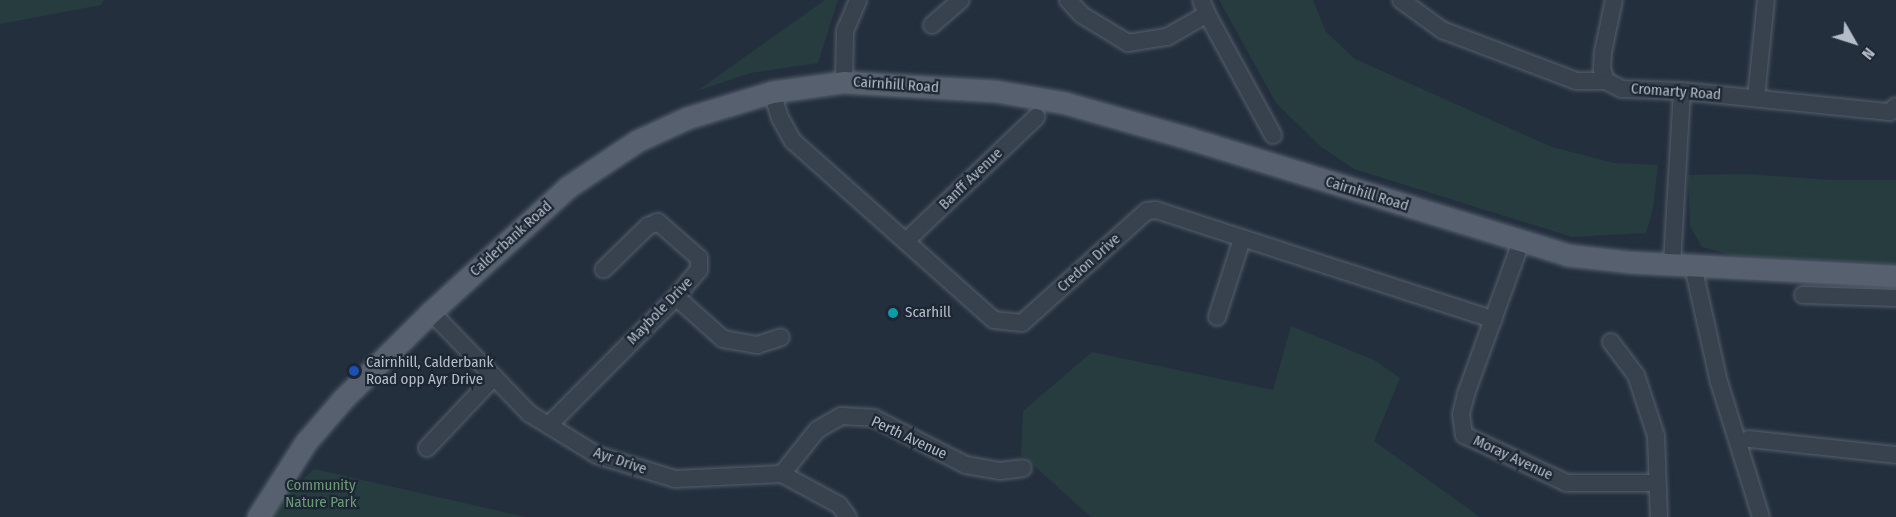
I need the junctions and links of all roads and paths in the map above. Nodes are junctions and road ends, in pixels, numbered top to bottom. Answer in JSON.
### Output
{"nodes":[{"id":1,"x":858,"y":0,"type":"edge"},
{"id":2,"x":961,"y":0,"type":"edge"},
{"id":3,"x":1068,"y":0,"type":"edge"},
{"id":4,"x":1402,"y":0,"type":"edge"},
{"id":5,"x":1614,"y":0,"type":"edge"},
{"id":6,"x":1766,"y":0,"type":"edge"},
{"id":7,"x":1204,"y":7,"type":"edge"},
{"id":8,"x":932,"y":25,"type":"dead end"},
{"id":9,"x":1606,"y":81,"type":"junction"},
{"id":10,"x":844,"y":82,"type":"junction"},
{"id":11,"x":1682,"y":91,"type":"junction"},
{"id":12,"x":772,"y":92,"type":"junction"},
{"id":13,"x":1756,"y":98,"type":"junction"},
{"id":14,"x":1896,"y":106,"type":"edge"},
{"id":15,"x":1036,"y":117,"type":"dead end"},
{"id":16,"x":1273,"y":135,"type":"dead end"},
{"id":17,"x":1242,"y":239,"type":"junction"},
{"id":18,"x":906,"y":241,"type":"junction"},
{"id":19,"x":1521,"y":242,"type":"junction"},
{"id":20,"x":1672,"y":264,"type":"junction"},
{"id":21,"x":1693,"y":266,"type":"junction"},
{"id":22,"x":604,"y":269,"type":"dead end"},
{"id":23,"x":1896,"y":276,"type":"edge"},
{"id":24,"x":1803,"y":295,"type":"dead end"},
{"id":25,"x":676,"y":297,"type":"junction"},
{"id":26,"x":1896,"y":298,"type":"edge"},
{"id":27,"x":431,"y":312,"type":"junction"},
{"id":28,"x":1217,"y":317,"type":"dead end"},
{"id":29,"x":1494,"y":320,"type":"junction"},
{"id":30,"x":781,"y":337,"type":"dead end"},
{"id":31,"x":1611,"y":342,"type":"dead end"},
{"id":32,"x":494,"y":377,"type":"junction"},
{"id":33,"x":549,"y":425,"type":"junction"},
{"id":34,"x":1749,"y":439,"type":"dead end"},
{"id":35,"x":427,"y":447,"type":"dead end"},
{"id":36,"x":1896,"y":455,"type":"edge"},
{"id":37,"x":1023,"y":468,"type":"dead end"},
{"id":38,"x":782,"y":474,"type":"junction"},
{"id":39,"x":1658,"y":483,"type":"junction"},
{"id":40,"x":258,"y":517,"type":"edge"},
{"id":41,"x":848,"y":517,"type":"edge"},
{"id":42,"x":1659,"y":517,"type":"edge"},
{"id":43,"x":1761,"y":517,"type":"edge"}],
"edges":[{"from":1,"to":10,"type":"street"},
{"from":2,"to":8,"type":"street"},
{"from":3,"to":7,"type":"street"},
{"from":4,"to":9,"type":"street","name":"Cromarty Road"},
{"from":5,"to":9,"type":"street"},
{"from":6,"to":13,"type":"street"},
{"from":7,"to":16,"type":"street"},
{"from":9,"to":11,"type":"street","name":"Cromarty Road"},
{"from":10,"to":12,"type":"main road","name":"Calderbank Road"},
{"from":10,"to":19,"type":"main road","name":"Cairnhill Road"},
{"from":11,"to":13,"type":"street","name":"Cromarty Road"},
{"from":11,"to":20,"type":"street"},
{"from":12,"to":18,"type":"street","name":"Credon Drive"},
{"from":12,"to":27,"type":"main road","name":"Calderbank Road"},
{"from":13,"to":14,"type":"street","name":"Cromarty Road"},
{"from":15,"to":18,"type":"street","name":"Banff Avenue"},
{"from":17,"to":18,"type":"street","name":"Credon Drive"},
{"from":17,"to":28,"type":"street"},
{"from":17,"to":29,"type":"street","name":"Credon Drive"},
{"from":19,"to":20,"type":"main road","name":"Cairnhill Road"},
{"from":19,"to":29,"type":"street","name":"Moray Avenue"},
{"from":20,"to":21,"type":"main road","name":"Cairnhill Road"},
{"from":21,"to":23,"type":"main road","name":"Cairnhill Road"},
{"from":21,"to":43,"type":"street"},
{"from":22,"to":25,"type":"street","name":"Maybole Drive"},
{"from":24,"to":26,"type":"street"},
{"from":25,"to":30,"type":"street"},
{"from":25,"to":33,"type":"street","name":"Maybole Drive"},
{"from":27,"to":32,"type":"street","name":"Ayr Drive"},
{"from":27,"to":40,"type":"main road","name":"Calderbank Road"},
{"from":29,"to":39,"type":"street","name":"Moray Avenue"},
{"from":31,"to":39,"type":"street"},
{"from":32,"to":33,"type":"street","name":"Ayr Drive"},
{"from":32,"to":35,"type":"street"},
{"from":33,"to":38,"type":"street","name":"Ayr Drive"},
{"from":34,"to":36,"type":"street"},
{"from":37,"to":38,"type":"street","name":"Perth Avenue"},
{"from":38,"to":41,"type":"street"},
{"from":39,"to":42,"type":"street"}]}
